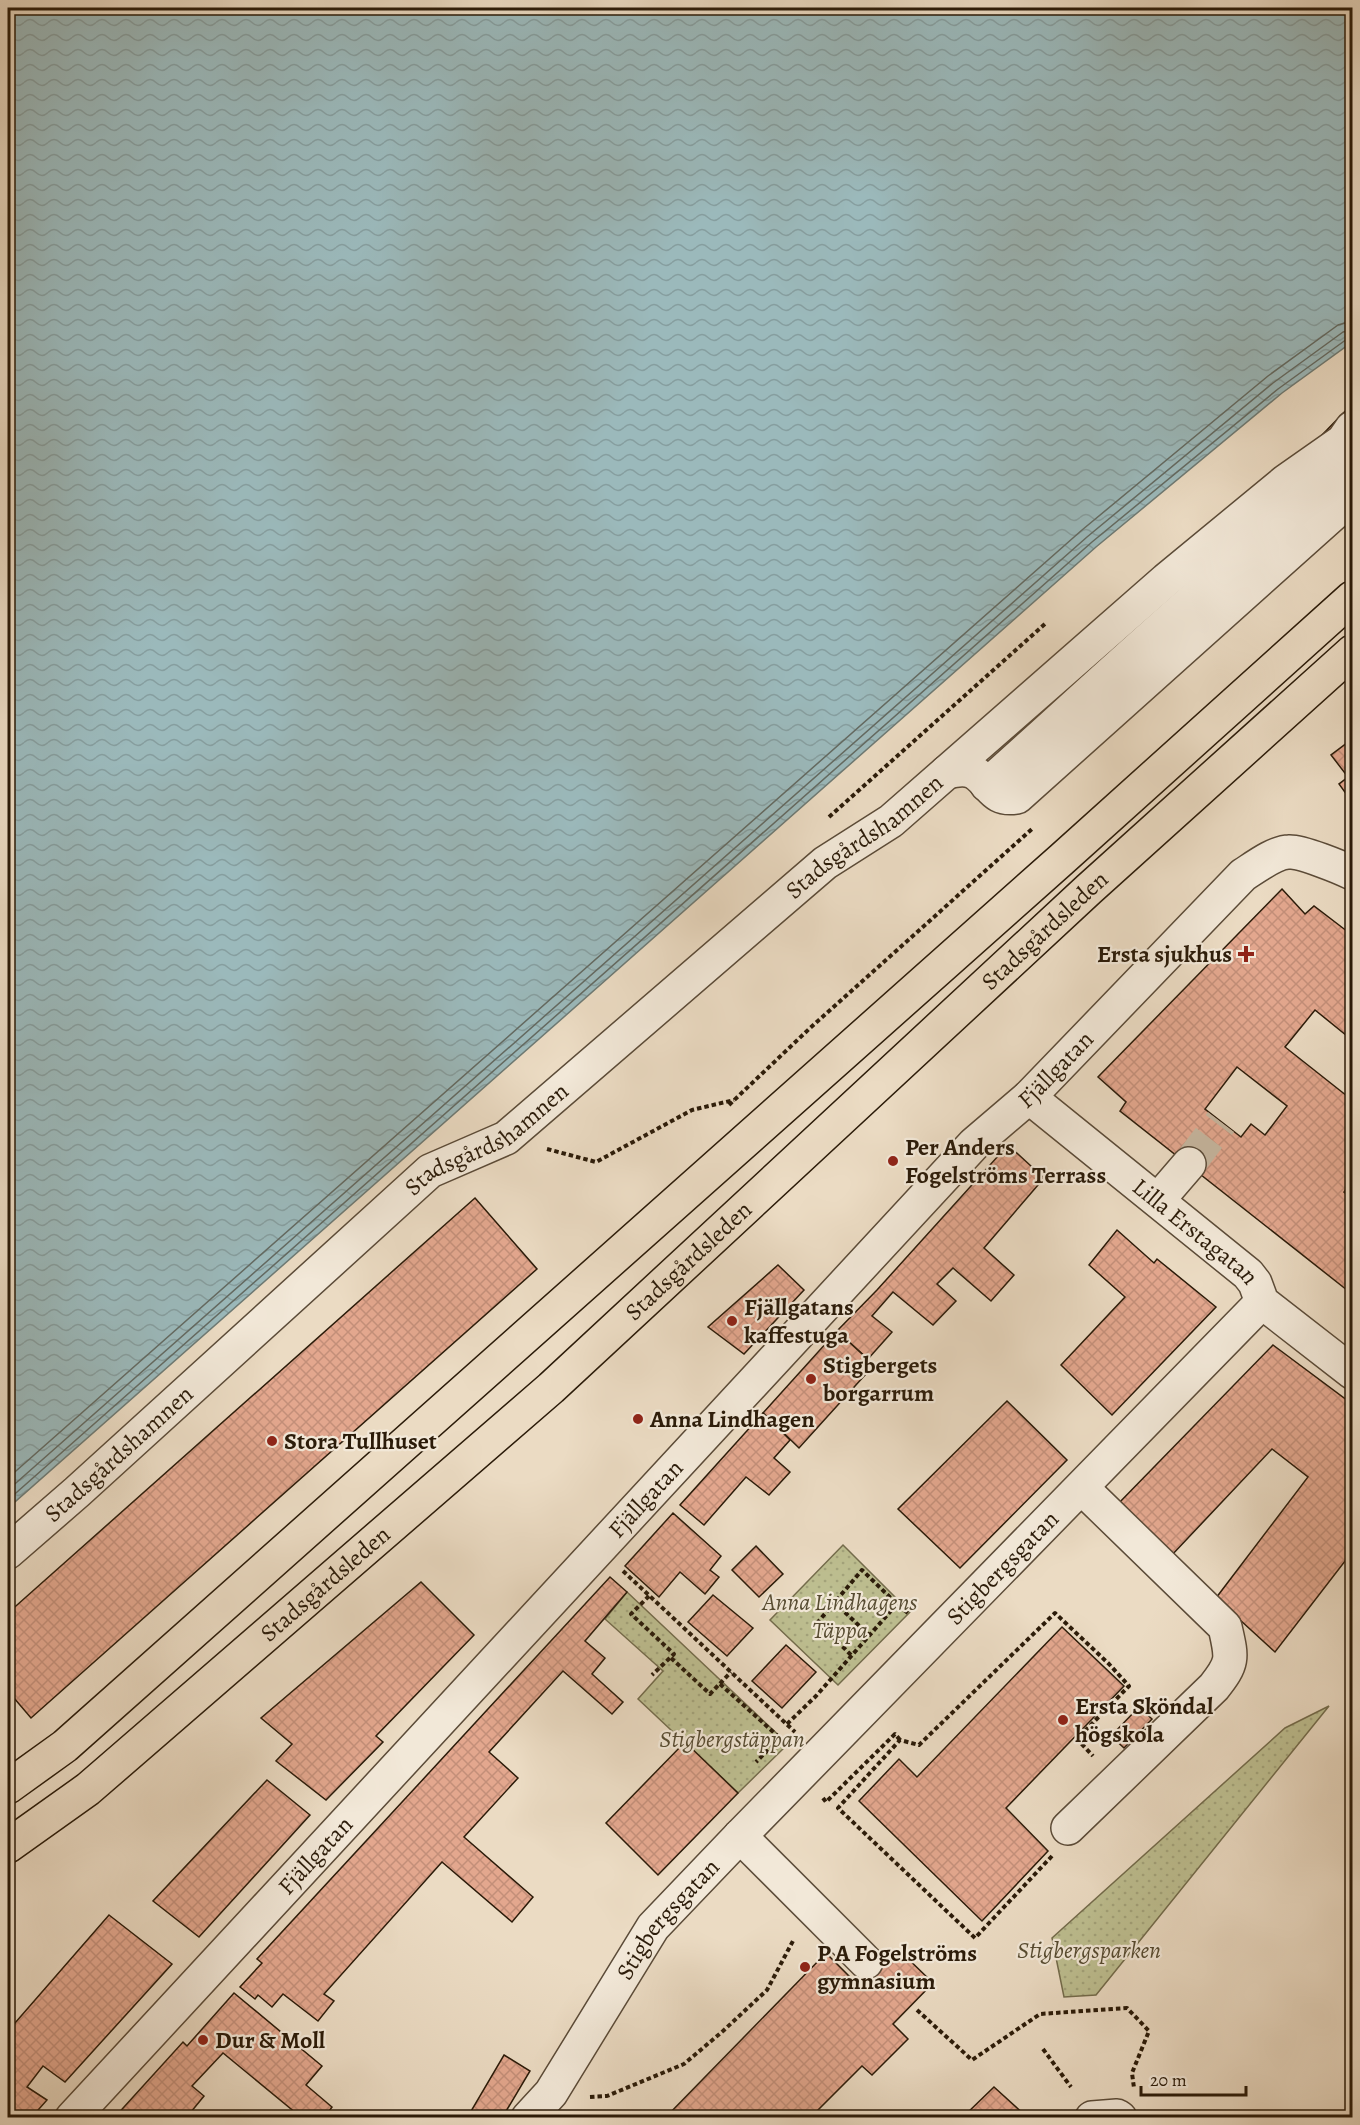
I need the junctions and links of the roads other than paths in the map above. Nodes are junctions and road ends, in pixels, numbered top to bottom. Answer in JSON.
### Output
{"nodes":[{"id":1,"x":1353,"y":428,"type":"edge"},
{"id":2,"x":1353,"y":453,"type":"edge"},
{"id":3,"x":1353,"y":469,"type":"edge"},
{"id":4,"x":1353,"y":486,"type":"edge"},
{"id":5,"x":1353,"y":497,"type":"edge"},
{"id":6,"x":1353,"y":598,"type":"edge"},
{"id":7,"x":1353,"y":652,"type":"edge"},
{"id":8,"x":977,"y":774,"type":"junction"},
{"id":9,"x":1353,"y":873,"type":"edge"},
{"id":10,"x":1029,"y":1097,"type":"junction"},
{"id":11,"x":1189,"y":1164,"type":"tunnel mouth"},
{"id":12,"x":1158,"y":1200,"type":"junction"},
{"id":13,"x":1262,"y":1302,"type":"junction"},
{"id":14,"x":1353,"y":1372,"type":"edge"},
{"id":15,"x":1082,"y":1488,"type":"junction"},
{"id":16,"x":8,"y":1552,"type":"edge"},
{"id":17,"x":8,"y":1787,"type":"edge"},
{"id":18,"x":1068,"y":1828,"type":"road end"},
{"id":19,"x":740,"y":1836,"type":"junction"},
{"id":20,"x":8,"y":1846,"type":"edge"},
{"id":21,"x":866,"y":1962,"type":"dead end"},
{"id":22,"x":551,"y":2105,"type":"edge"},
{"id":23,"x":1134,"y":2107,"type":"edge"},
{"id":24,"x":72,"y":2118,"type":"edge"},
{"id":25,"x":528,"y":2118,"type":"edge"},
{"id":26,"x":1092,"y":2118,"type":"edge"}],
"edges":[{"from":1,"to":8,"type":"street"},
{"from":2,"to":8,"type":"street"},
{"from":3,"to":8,"type":"street"},
{"from":4,"to":8,"type":"street"},
{"from":5,"to":8,"type":"street"},
{"from":6,"to":17,"type":"main road","name":"Stadsgårdsleden"},
{"from":7,"to":20,"type":"main road","name":"Stadsgårdsleden"},
{"from":8,"to":16,"type":"street","name":"Stadsgårdshamnen"},
{"from":9,"to":10,"type":"street","name":"Fjällgatan"},
{"from":10,"to":12,"type":"street","name":"Lilla Erstagatan"},
{"from":10,"to":24,"type":"street","name":"Fjällgatan"},
{"from":11,"to":12,"type":"street"},
{"from":12,"to":13,"type":"street","name":"Lilla Erstagatan"},
{"from":13,"to":14,"type":"street","name":"Lilla Erstagatan"},
{"from":13,"to":15,"type":"street","name":"Stigbergsgatan"},
{"from":15,"to":18,"type":"street"},
{"from":15,"to":19,"type":"street","name":"Stigbergsgatan"},
{"from":19,"to":21,"type":"street"},
{"from":19,"to":22,"type":"street","name":"Stigbergsgatan"},
{"from":22,"to":25,"type":"street","name":"Stigbergsgatan"},
{"from":23,"to":26,"type":"street"}]}
